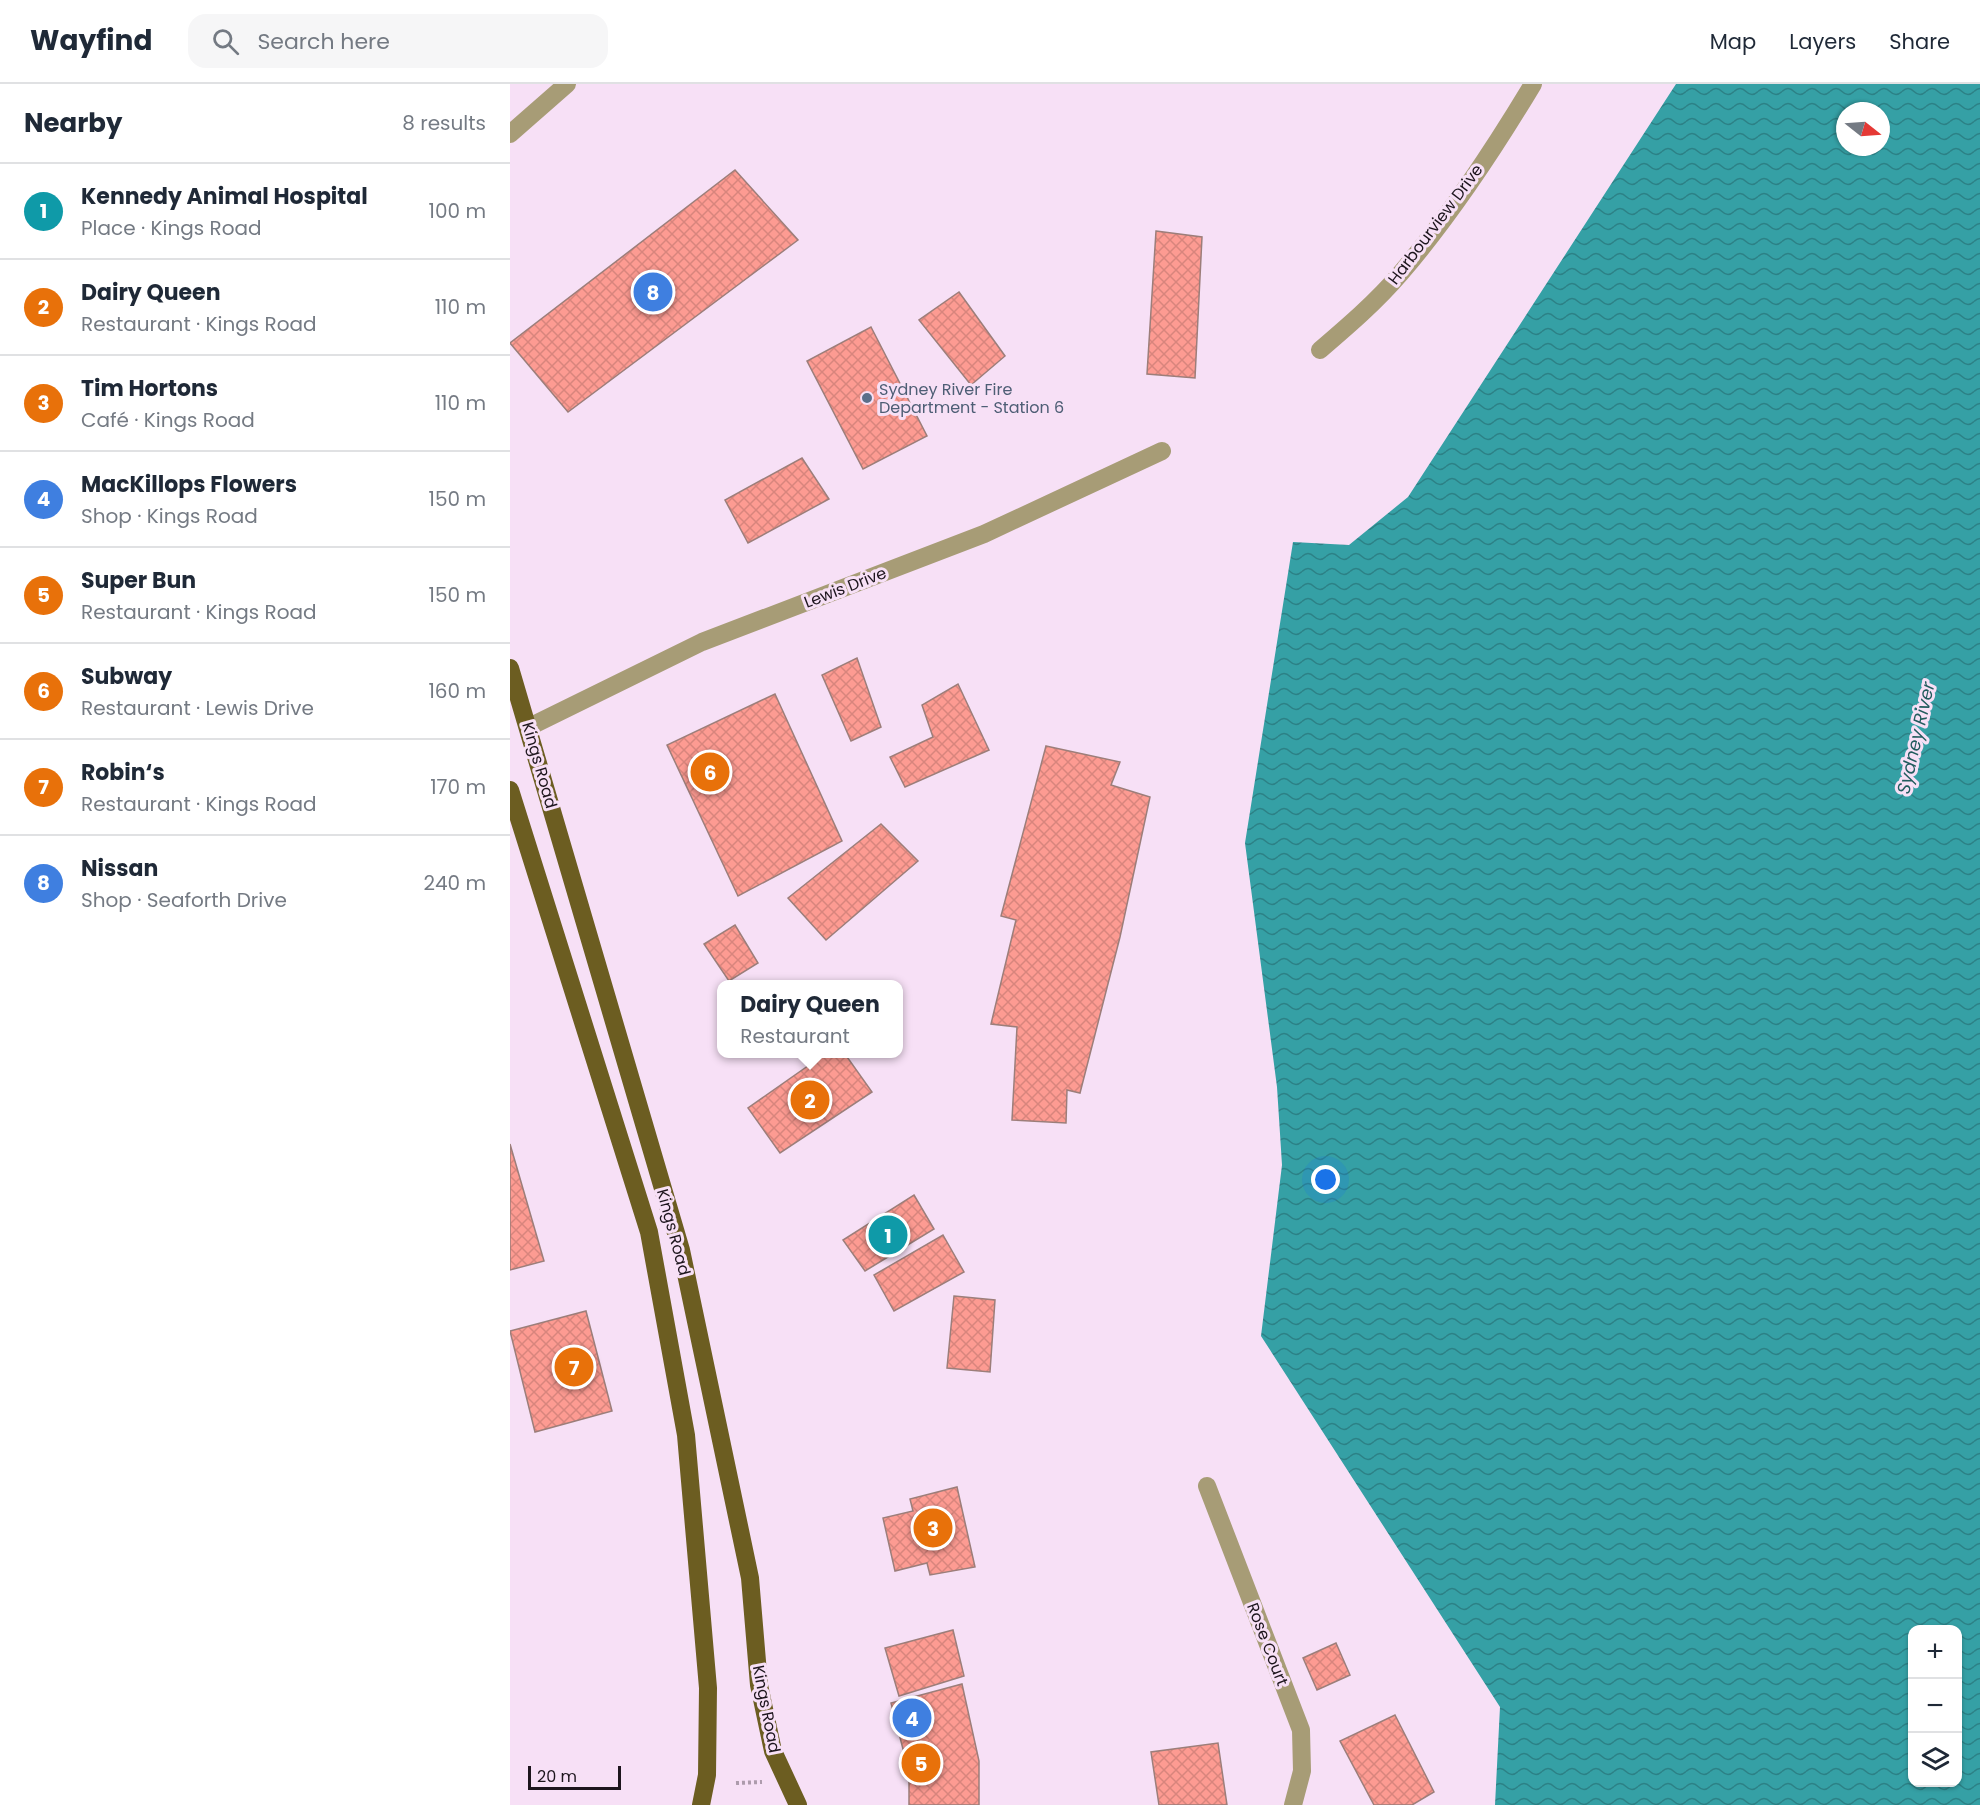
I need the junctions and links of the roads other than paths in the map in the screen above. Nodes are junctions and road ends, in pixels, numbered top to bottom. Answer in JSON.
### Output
{"nodes":[{"id":1,"x":567,"y":84,"type":"edge"},
{"id":2,"x":1533,"y":84,"type":"edge"},
{"id":3,"x":510,"y":134,"type":"edge"},
{"id":4,"x":1320,"y":350,"type":"dead end"},
{"id":5,"x":1162,"y":451,"type":"dead end"},
{"id":6,"x":510,"y":668,"type":"edge"},
{"id":7,"x":530,"y":727,"type":"junction"},
{"id":8,"x":510,"y":790,"type":"edge"},
{"id":9,"x":1207,"y":1486,"type":"dead end"},
{"id":10,"x":701,"y":1805,"type":"edge"},
{"id":11,"x":798,"y":1805,"type":"edge"},
{"id":12,"x":1293,"y":1805,"type":"edge"}],
"edges":[{"from":1,"to":3,"type":"street"},
{"from":2,"to":4,"type":"street","name":"Harbourview Drive"},
{"from":5,"to":7,"type":"street","name":"Lewis Drive"},
{"from":6,"to":7,"type":"main road","name":"Kings Road"},
{"from":7,"to":11,"type":"main road","name":"Kings Road"},
{"from":8,"to":10,"type":"main road","name":"Kings Road"},
{"from":9,"to":12,"type":"street","name":"Rose Court"}]}
